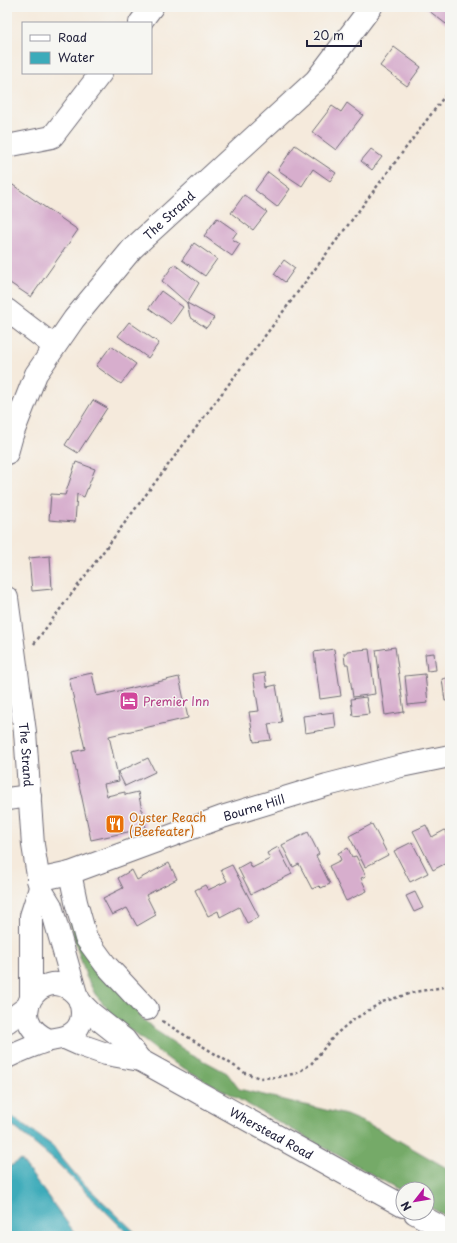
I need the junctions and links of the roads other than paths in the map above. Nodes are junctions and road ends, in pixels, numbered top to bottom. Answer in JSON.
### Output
{"nodes":[{"id":1,"x":152,"y":7,"type":"edge"},
{"id":2,"x":372,"y":7,"type":"edge"},
{"id":3,"x":141,"y":22,"type":"edge"},
{"id":4,"x":100,"y":74,"type":"edge"},
{"id":5,"x":7,"y":146,"type":"edge"},
{"id":6,"x":7,"y":310,"type":"edge"},
{"id":7,"x":54,"y":346,"type":"junction"},
{"id":8,"x":7,"y":453,"type":"edge"},
{"id":9,"x":7,"y":598,"type":"edge"},
{"id":10,"x":450,"y":756,"type":"edge"},
{"id":11,"x":30,"y":796,"type":"junction"},
{"id":12,"x":7,"y":799,"type":"edge"},
{"id":13,"x":70,"y":873,"type":"junction"},
{"id":14,"x":39,"y":884,"type":"junction"},
{"id":15,"x":78,"y":998,"type":"junction"},
{"id":16,"x":29,"y":1002,"type":"junction"},
{"id":17,"x":147,"y":1009,"type":"road end"},
{"id":18,"x":7,"y":1022,"type":"edge"},
{"id":19,"x":57,"y":1039,"type":"junction"},
{"id":20,"x":7,"y":1057,"type":"edge"},
{"id":21,"x":140,"y":1060,"type":"junction"},
{"id":22,"x":395,"y":1202,"type":"edge"},
{"id":23,"x":430,"y":1221,"type":"edge"},
{"id":24,"x":450,"y":1232,"type":"edge"}],
"edges":[{"from":1,"to":3,"type":"main road"},
{"from":2,"to":7,"type":"main road","name":"The Strand"},
{"from":4,"to":5,"type":"main road"},
{"from":6,"to":7,"type":"main road"},
{"from":7,"to":8,"type":"main road","name":"The Strand"},
{"from":9,"to":11,"type":"main road","name":"The Strand"},
{"from":10,"to":13,"type":"main road","name":"Bourne Hill"},
{"from":11,"to":12,"type":"main road"},
{"from":11,"to":14,"type":"main road","name":"The Strand"},
{"from":13,"to":14,"type":"main road","name":"Bourne Hill"},
{"from":13,"to":17,"type":"main road"},
{"from":14,"to":15,"type":"main road","name":"The Strand"},
{"from":14,"to":16,"type":"main road","name":"The Strand"},
{"from":15,"to":16,"type":"main road"},
{"from":15,"to":19,"type":"main road"},
{"from":15,"to":21,"type":"main road"},
{"from":16,"to":18,"type":"main road"},
{"from":16,"to":19,"type":"main road"},
{"from":19,"to":20,"type":"main road"},
{"from":19,"to":21,"type":"main road"},
{"from":21,"to":22,"type":"main road","name":"Wherstead Road"},
{"from":23,"to":24,"type":"main road"}]}
